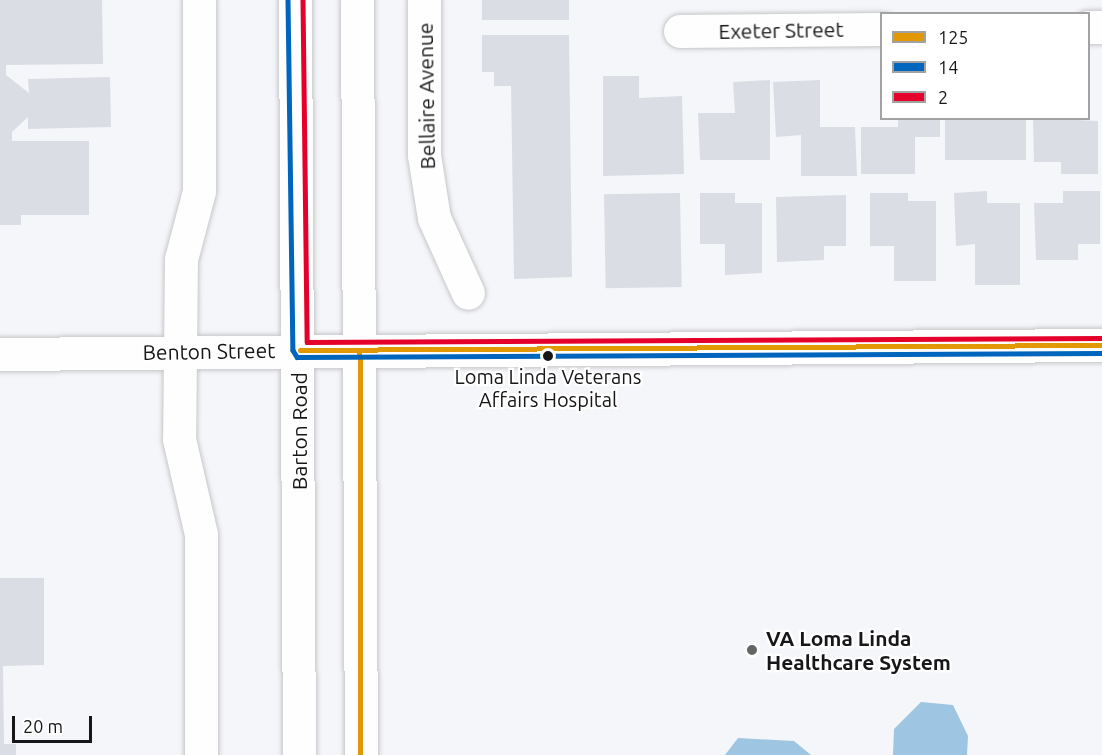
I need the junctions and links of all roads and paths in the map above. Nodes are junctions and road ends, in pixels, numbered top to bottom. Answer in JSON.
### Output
{"nodes":[{"id":1,"x":199,"y":0,"type":"edge"},
{"id":2,"x":295,"y":0,"type":"edge"},
{"id":3,"x":357,"y":0,"type":"edge"},
{"id":4,"x":424,"y":0,"type":"edge"},
{"id":5,"x":880,"y":29,"type":"edge"},
{"id":6,"x":680,"y":31,"type":"dead end"},
{"id":7,"x":468,"y":293,"type":"dead end"},
{"id":8,"x":1102,"y":345,"type":"edge"},
{"id":9,"x":300,"y":350,"type":"junction"},
{"id":10,"x":360,"y":350,"type":"junction"},
{"id":11,"x":179,"y":351,"type":"junction"},
{"id":12,"x":0,"y":354,"type":"edge"},
{"id":13,"x":201,"y":755,"type":"edge"},
{"id":14,"x":299,"y":755,"type":"edge"},
{"id":15,"x":361,"y":755,"type":"edge"}],
"edges":[{"from":1,"to":11,"type":"street"},
{"from":2,"to":9,"type":"street","name":"Barton Road"},
{"from":3,"to":10,"type":"street"},
{"from":4,"to":7,"type":"street","name":"Bellaire Avenue"},
{"from":5,"to":6,"type":"street","name":"Exeter Street"},
{"from":8,"to":10,"type":"street","name":"Benton Street"},
{"from":9,"to":10,"type":"street","name":"Benton Street"},
{"from":9,"to":11,"type":"street","name":"Benton Street"},
{"from":9,"to":14,"type":"street","name":"Barton Road"},
{"from":10,"to":15,"type":"street"},
{"from":11,"to":12,"type":"street","name":"Benton Street"},
{"from":11,"to":13,"type":"street"}]}
